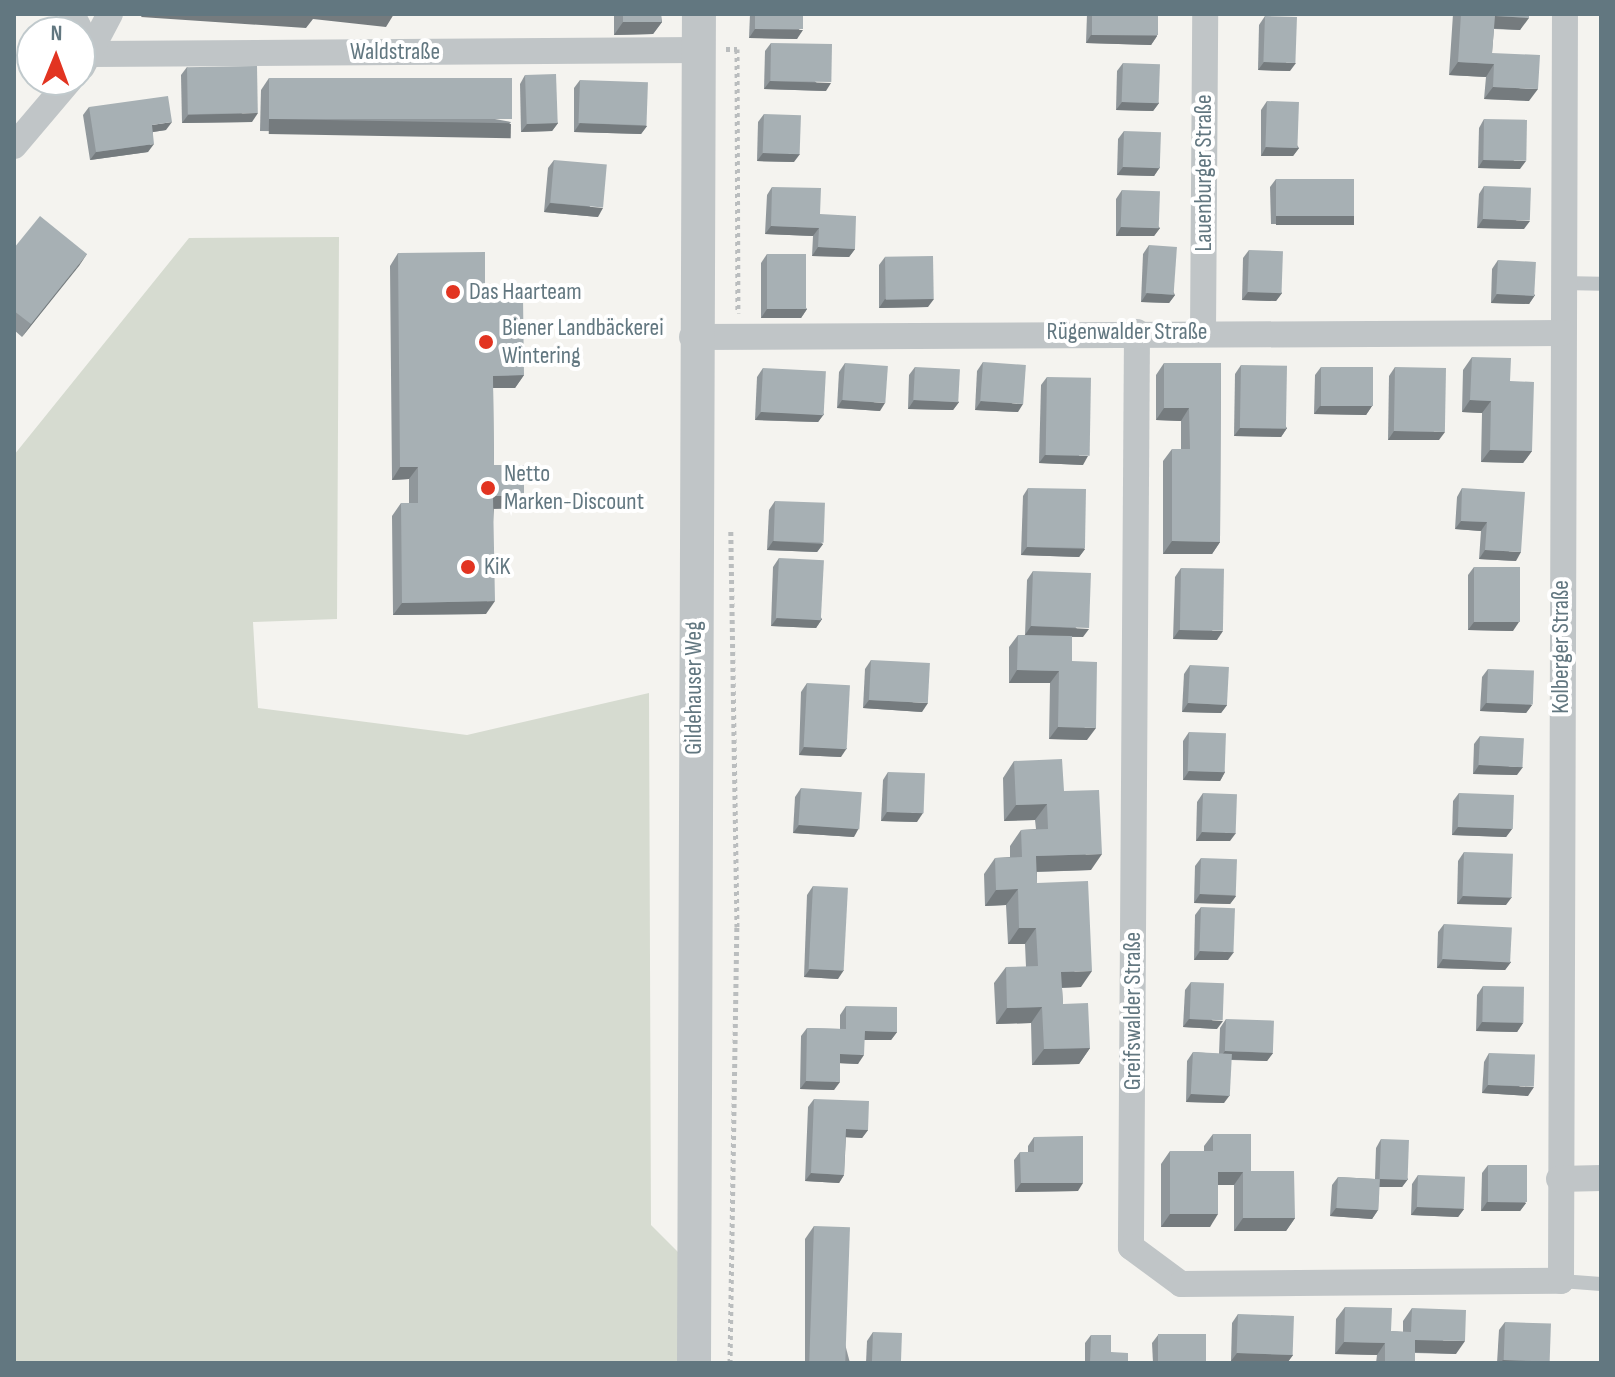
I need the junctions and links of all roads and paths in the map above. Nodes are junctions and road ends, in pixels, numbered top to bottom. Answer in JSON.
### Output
{"nodes":[{"id":1,"x":110,"y":14,"type":"edge"},
{"id":2,"x":699,"y":14,"type":"edge"},
{"id":3,"x":1205,"y":14,"type":"edge"},
{"id":4,"x":1565,"y":14,"type":"edge"},
{"id":5,"x":96,"y":42,"type":"edge"},
{"id":6,"x":698,"y":50,"type":"junction"},
{"id":7,"x":96,"y":62,"type":"edge"},
{"id":8,"x":56,"y":96,"type":"edge"},
{"id":9,"x":14,"y":146,"type":"edge"},
{"id":10,"x":1562,"y":283,"type":"junction"},
{"id":11,"x":1601,"y":284,"type":"edge"},
{"id":12,"x":1137,"y":332,"type":"junction"},
{"id":13,"x":1203,"y":332,"type":"junction"},
{"id":14,"x":1562,"y":333,"type":"junction"},
{"id":15,"x":745,"y":334,"type":"junction"},
{"id":16,"x":692,"y":337,"type":"junction"},
{"id":17,"x":731,"y":511,"type":"dead end"},
{"id":18,"x":1601,"y":1178,"type":"edge"},
{"id":19,"x":1559,"y":1179,"type":"junction"},
{"id":20,"x":1561,"y":1281,"type":"junction"},
{"id":21,"x":1601,"y":1284,"type":"edge"},
{"id":22,"x":694,"y":1363,"type":"edge"},
{"id":23,"x":730,"y":1363,"type":"edge"}],
"edges":[{"from":1,"to":5,"type":"street"},
{"from":2,"to":6,"type":"street","name":"Gildehauser Weg"},
{"from":3,"to":13,"type":"street","name":"Lauenburger Straße"},
{"from":4,"to":10,"type":"street","name":"Kolberger Straße"},
{"from":6,"to":7,"type":"street","name":"Waldstraße"},
{"from":6,"to":15,"type":"path"},
{"from":6,"to":16,"type":"street","name":"Gildehauser Weg"},
{"from":8,"to":9,"type":"street"},
{"from":10,"to":11,"type":"lane"},
{"from":10,"to":14,"type":"street","name":"Kolberger Straße"},
{"from":12,"to":13,"type":"street","name":"Rügenwalder Straße"},
{"from":12,"to":15,"type":"street","name":"Rügenwalder Straße"},
{"from":12,"to":20,"type":"street","name":"Greifswalder Straße"},
{"from":13,"to":14,"type":"street","name":"Rügenwalder Straße"},
{"from":14,"to":19,"type":"street","name":"Kolberger Straße"},
{"from":15,"to":16,"type":"street","name":"Rügenwalder Straße"},
{"from":16,"to":22,"type":"street","name":"Gildehauser Weg"},
{"from":17,"to":23,"type":"path"},
{"from":18,"to":19,"type":"street"},
{"from":19,"to":20,"type":"street","name":"Kolberger Straße"},
{"from":20,"to":21,"type":"lane"}]}
